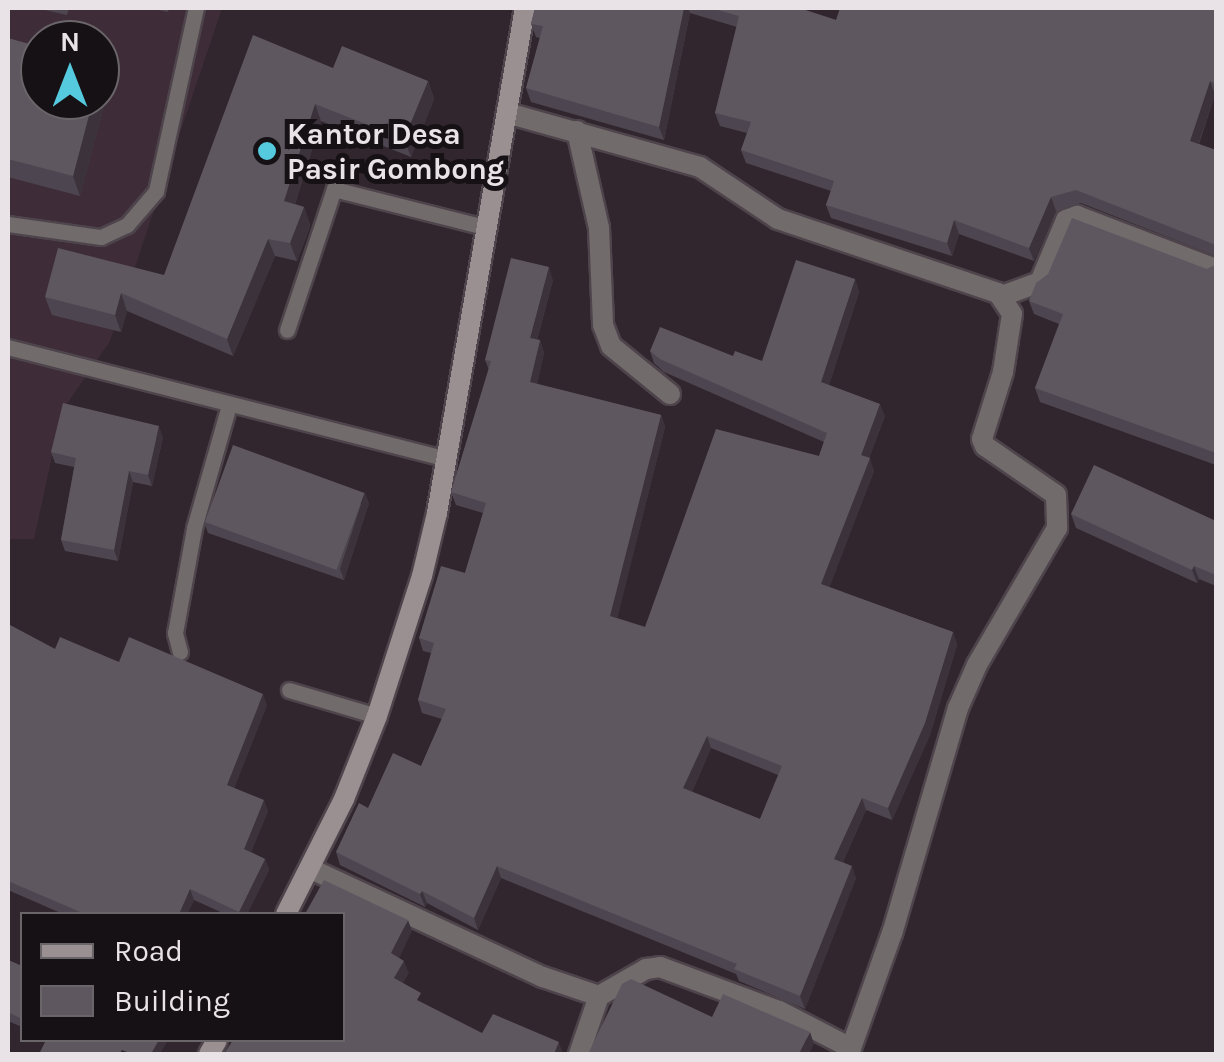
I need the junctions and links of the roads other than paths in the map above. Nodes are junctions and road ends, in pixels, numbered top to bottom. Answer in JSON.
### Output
{"nodes":[{"id":1,"x":196,"y":8,"type":"edge"},
{"id":2,"x":525,"y":8,"type":"edge"},
{"id":3,"x":507,"y":113,"type":"junction"},
{"id":4,"x":578,"y":131,"type":"junction"},
{"id":5,"x":8,"y":224,"type":"edge"},
{"id":6,"x":488,"y":228,"type":"junction"},
{"id":7,"x":1216,"y":269,"type":"edge"},
{"id":8,"x":1002,"y":296,"type":"junction"},
{"id":9,"x":288,"y":330,"type":"dead end"},
{"id":10,"x":8,"y":348,"type":"edge"},
{"id":11,"x":670,"y":394,"type":"dead end"},
{"id":12,"x":229,"y":405,"type":"junction"},
{"id":13,"x":446,"y":459,"type":"junction"},
{"id":14,"x":180,"y":652,"type":"dead end"},
{"id":15,"x":289,"y":690,"type":"dead end"},
{"id":16,"x":377,"y":716,"type":"junction"},
{"id":17,"x":311,"y":869,"type":"junction"},
{"id":18,"x":287,"y":912,"type":"edge"},
{"id":19,"x":599,"y":996,"type":"junction"},
{"id":20,"x":850,"y":1051,"type":"edge"},
{"id":21,"x":579,"y":1054,"type":"edge"}],
"edges":[{"from":1,"to":5,"type":"lane"},
{"from":2,"to":3,"type":"main road"},
{"from":3,"to":4,"type":"street"},
{"from":3,"to":6,"type":"main road"},
{"from":4,"to":8,"type":"street"},
{"from":4,"to":11,"type":"street"},
{"from":6,"to":9,"type":"lane"},
{"from":6,"to":13,"type":"main road"},
{"from":7,"to":8,"type":"street"},
{"from":8,"to":20,"type":"street"},
{"from":10,"to":12,"type":"lane"},
{"from":12,"to":13,"type":"lane"},
{"from":12,"to":14,"type":"lane"},
{"from":13,"to":16,"type":"main road"},
{"from":15,"to":16,"type":"lane"},
{"from":16,"to":17,"type":"main road"},
{"from":17,"to":18,"type":"main road"},
{"from":17,"to":19,"type":"street"},
{"from":19,"to":20,"type":"street"},
{"from":19,"to":21,"type":"street"}]}
